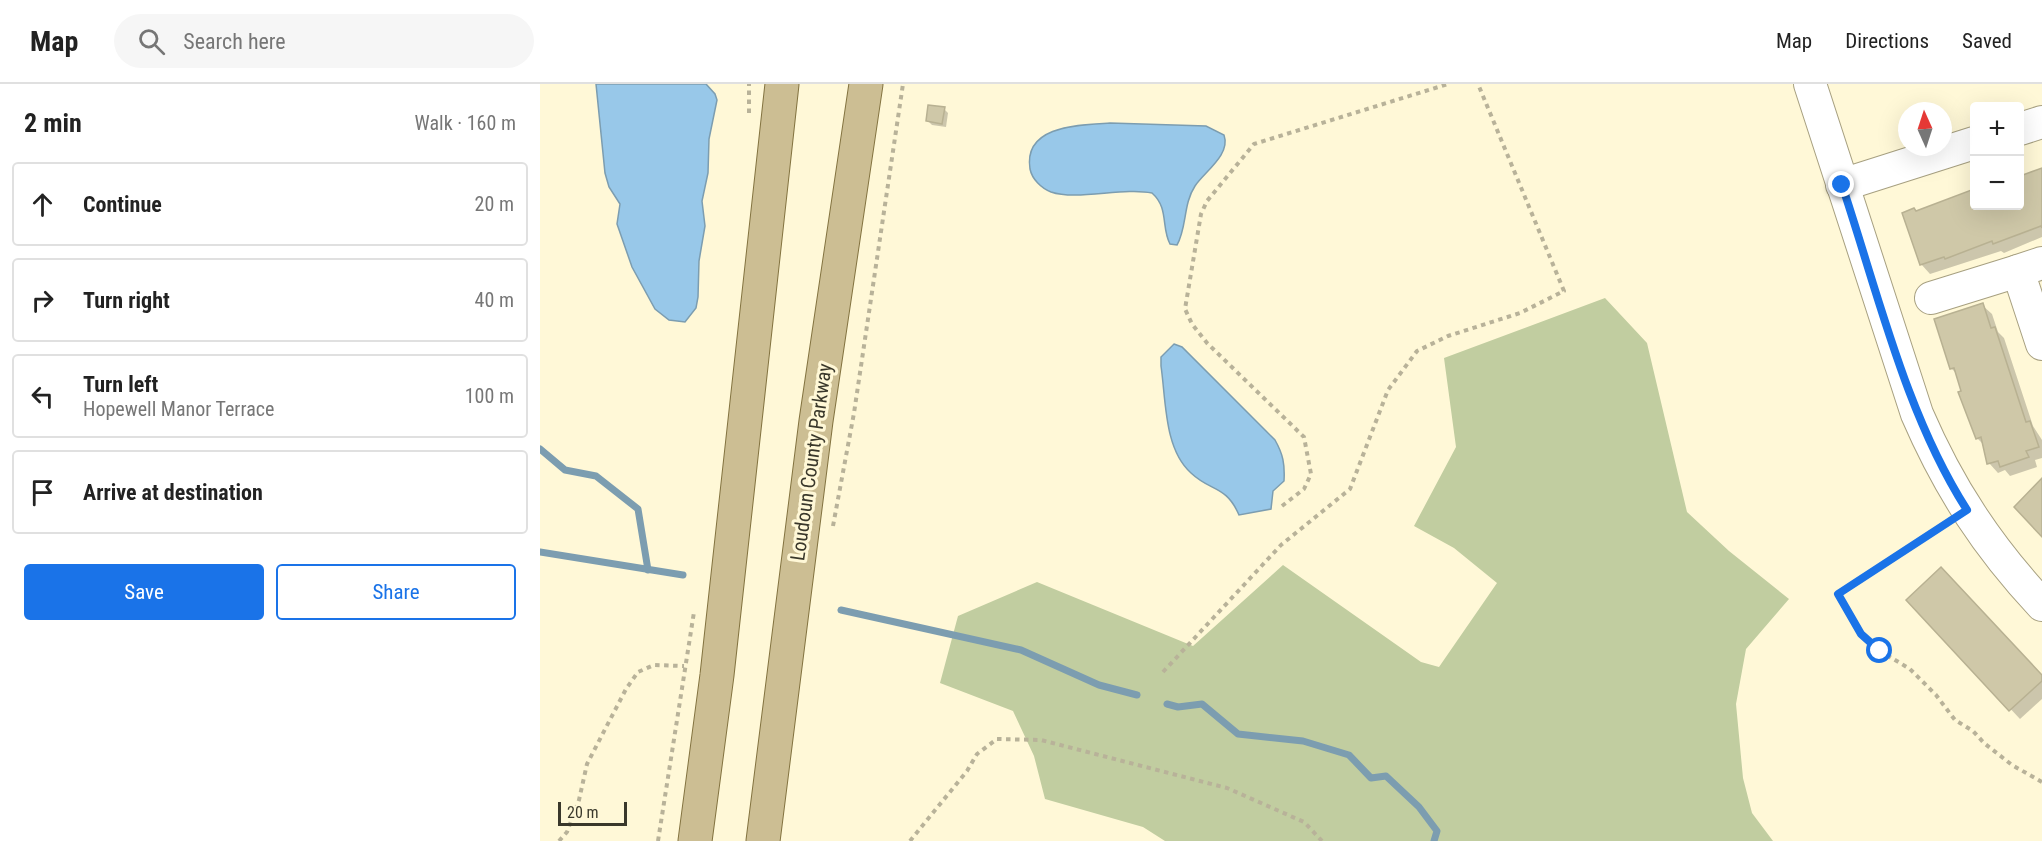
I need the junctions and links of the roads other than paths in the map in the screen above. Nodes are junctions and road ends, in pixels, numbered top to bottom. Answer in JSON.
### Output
{"nodes":[{"id":1,"x":782,"y":84,"type":"edge"},
{"id":2,"x":866,"y":84,"type":"edge"},
{"id":3,"x":1810,"y":84,"type":"edge"},
{"id":4,"x":2042,"y":122,"type":"edge"},
{"id":5,"x":2024,"y":127,"type":"edge"},
{"id":6,"x":1970,"y":144,"type":"edge"},
{"id":7,"x":1842,"y":185,"type":"junction"},
{"id":8,"x":2030,"y":267,"type":"edge"},
{"id":9,"x":1931,"y":298,"type":"dead end"},
{"id":10,"x":2042,"y":344,"type":"edge"},
{"id":11,"x":2042,"y":604,"type":"edge"},
{"id":12,"x":695,"y":841,"type":"edge"},
{"id":13,"x":763,"y":841,"type":"edge"}],
"edges":[{"from":1,"to":12,"type":"main road"},
{"from":2,"to":13,"type":"main road","name":"Loudoun County Parkway"},
{"from":3,"to":7,"type":"street"},
{"from":4,"to":5,"type":"street"},
{"from":6,"to":7,"type":"street"},
{"from":7,"to":11,"type":"street"},
{"from":8,"to":9,"type":"street"},
{"from":8,"to":10,"type":"street"}]}
